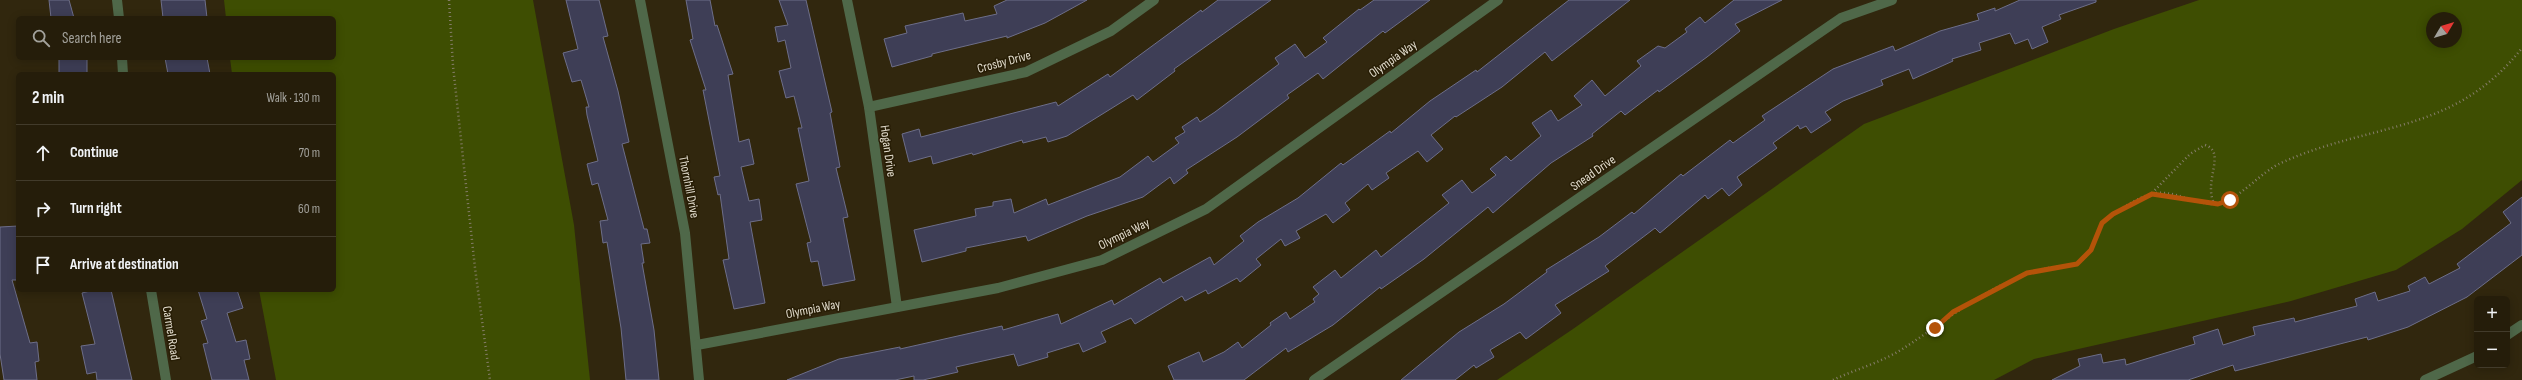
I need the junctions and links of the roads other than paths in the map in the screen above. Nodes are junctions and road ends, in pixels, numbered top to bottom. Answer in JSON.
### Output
{"nodes":[{"id":1,"x":117,"y":0,"type":"edge"},
{"id":2,"x":640,"y":0,"type":"edge"},
{"id":3,"x":847,"y":0,"type":"edge"},
{"id":4,"x":1154,"y":0,"type":"edge"},
{"id":5,"x":1498,"y":0,"type":"edge"},
{"id":6,"x":1892,"y":0,"type":"edge"},
{"id":7,"x":119,"y":16,"type":"edge"},
{"id":8,"x":122,"y":60,"type":"edge"},
{"id":9,"x":123,"y":72,"type":"edge"},
{"id":10,"x":869,"y":107,"type":"junction"},
{"id":11,"x":151,"y":292,"type":"edge"},
{"id":12,"x":897,"y":307,"type":"junction"},
{"id":13,"x":2522,"y":325,"type":"edge"},
{"id":14,"x":2510,"y":333,"type":"edge"},
{"id":15,"x":697,"y":344,"type":"junction"},
{"id":16,"x":2474,"y":357,"type":"edge"},
{"id":17,"x":166,"y":380,"type":"edge"},
{"id":18,"x":698,"y":380,"type":"edge"},
{"id":19,"x":1314,"y":380,"type":"edge"},
{"id":20,"x":2425,"y":380,"type":"edge"}],
"edges":[{"from":1,"to":7,"type":"street"},
{"from":2,"to":15,"type":"street","name":"Thornhill Drive"},
{"from":3,"to":10,"type":"street","name":"Hogan Drive"},
{"from":4,"to":10,"type":"street","name":"Crosby Drive"},
{"from":5,"to":12,"type":"street","name":"Olympia Way"},
{"from":6,"to":19,"type":"street","name":"Snead Drive"},
{"from":8,"to":9,"type":"street"},
{"from":10,"to":12,"type":"street","name":"Hogan Drive"},
{"from":11,"to":17,"type":"street","name":"Carmel Road"},
{"from":12,"to":15,"type":"street","name":"Olympia Way"},
{"from":13,"to":14,"type":"street"},
{"from":15,"to":18,"type":"street","name":"Thornhill Drive"},
{"from":16,"to":20,"type":"street"}]}
